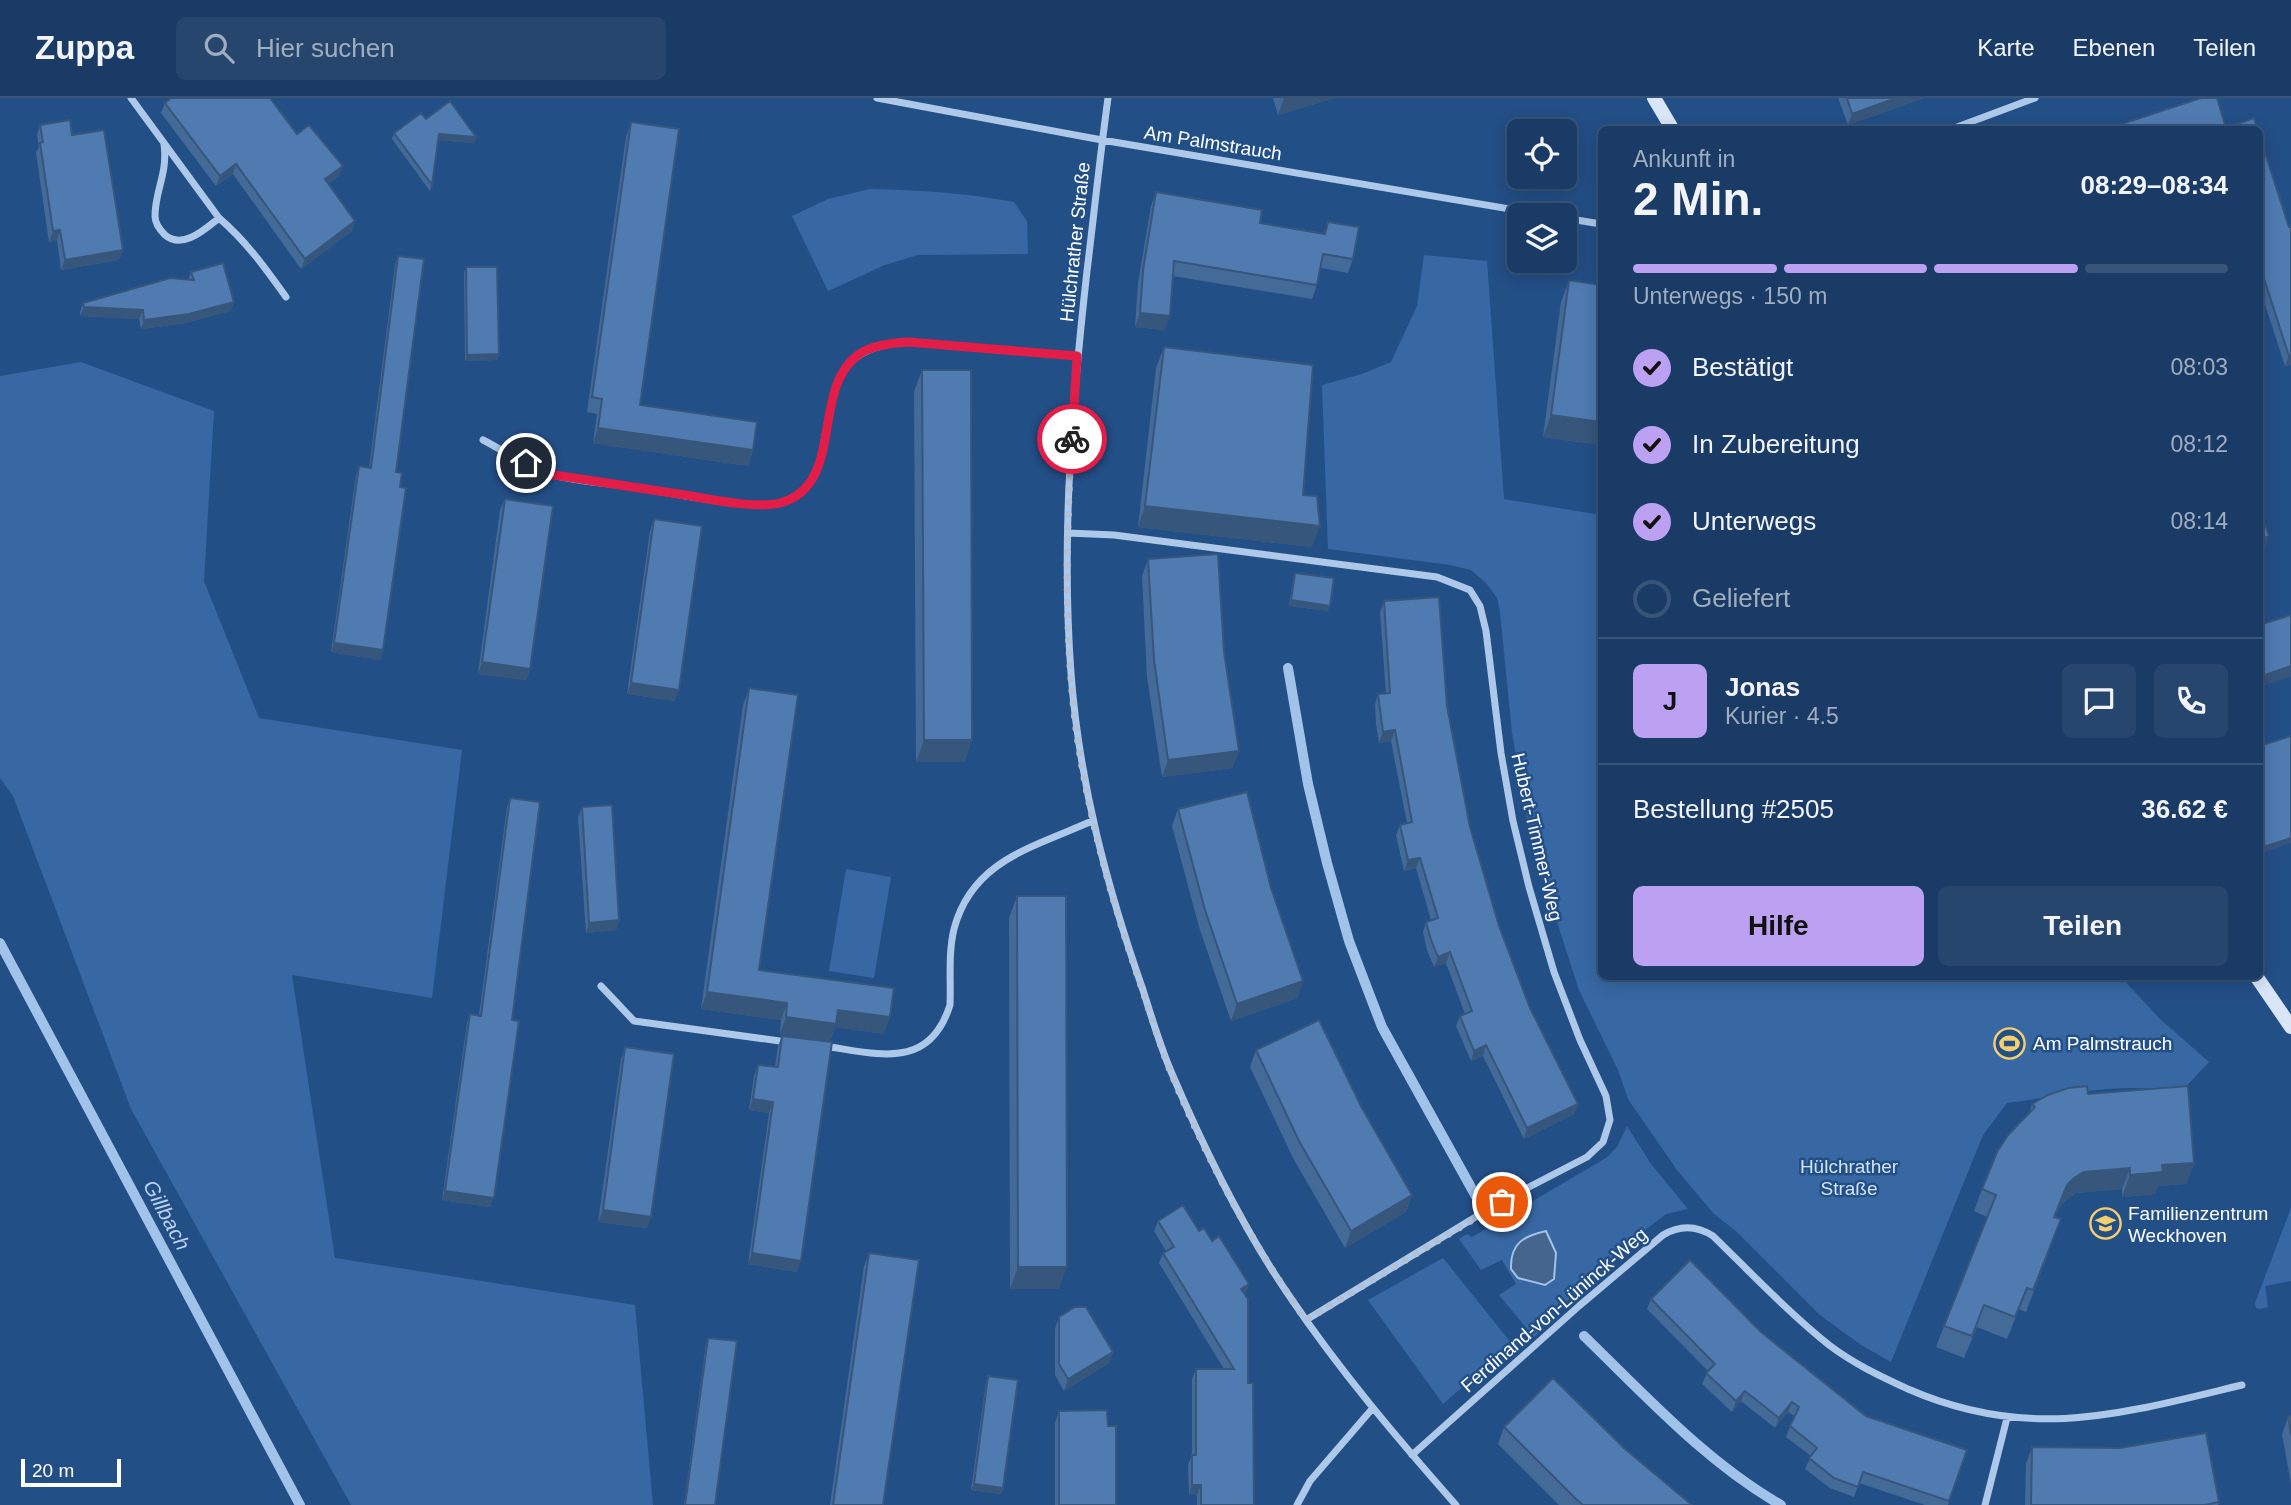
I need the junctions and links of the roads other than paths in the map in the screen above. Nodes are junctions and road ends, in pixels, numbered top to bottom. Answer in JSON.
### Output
{"nodes":[{"id":1,"x":131,"y":98,"type":"edge"},
{"id":2,"x":877,"y":98,"type":"edge"},
{"id":3,"x":1108,"y":98,"type":"edge"},
{"id":4,"x":1654,"y":98,"type":"edge"},
{"id":5,"x":2035,"y":98,"type":"edge"},
{"id":6,"x":1670,"y":126,"type":"edge"},
{"id":7,"x":1961,"y":126,"type":"edge"},
{"id":8,"x":1102,"y":140,"type":"junction"},
{"id":9,"x":164,"y":142,"type":"junction"},
{"id":10,"x":1507,"y":209,"type":"edge"},
{"id":11,"x":219,"y":218,"type":"junction"},
{"id":12,"x":1577,"y":220,"type":"edge"},
{"id":13,"x":1598,"y":224,"type":"edge"},
{"id":14,"x":286,"y":297,"type":"dead end"},
{"id":15,"x":1077,"y":356,"type":"junction"},
{"id":16,"x":483,"y":440,"type":"dead end"},
{"id":17,"x":1068,"y":533,"type":"junction"},
{"id":18,"x":1092,"y":821,"type":"junction"},
{"id":19,"x":2259,"y":980,"type":"edge"},
{"id":20,"x":601,"y":986,"type":"dead end"},
{"id":21,"x":2291,"y":1027,"type":"edge"},
{"id":22,"x":799,"y":1043,"type":"edge"},
{"id":23,"x":813,"y":1045,"type":"edge"},
{"id":24,"x":1306,"y":1320,"type":"junction"},
{"id":25,"x":2242,"y":1385,"type":"dead end"},
{"id":26,"x":1372,"y":1409,"type":"junction"},
{"id":27,"x":2007,"y":1418,"type":"junction"},
{"id":28,"x":1412,"y":1455,"type":"junction"},
{"id":29,"x":1297,"y":1505,"type":"edge"},
{"id":30,"x":1456,"y":1505,"type":"edge"},
{"id":31,"x":1985,"y":1505,"type":"edge"}],
"edges":[{"from":1,"to":9,"type":"street"},
{"from":2,"to":8,"type":"street","name":"Am Palmstrauch"},
{"from":3,"to":8,"type":"street","name":"Hülchrather Straße"},
{"from":4,"to":6,"type":"main road"},
{"from":5,"to":7,"type":"street"},
{"from":8,"to":10,"type":"street","name":"Am Palmstrauch"},
{"from":8,"to":15,"type":"street","name":"Hülchrather Straße"},
{"from":9,"to":11,"type":"street"},
{"from":9,"to":11,"type":"street"},
{"from":11,"to":14,"type":"street"},
{"from":12,"to":13,"type":"street"},
{"from":15,"to":16,"type":"street"},
{"from":15,"to":17,"type":"street","name":"Hülchrather Straße"},
{"from":17,"to":18,"type":"street","name":"Hülchrather Straße"},
{"from":17,"to":24,"type":"street","name":"Hubert-Timmer-Weg"},
{"from":18,"to":23,"type":"street"},
{"from":18,"to":24,"type":"street","name":"Hülchrather Straße"},
{"from":19,"to":21,"type":"main road"},
{"from":20,"to":22,"type":"street"},
{"from":24,"to":26,"type":"street","name":"Hülchrather Straße"},
{"from":25,"to":27,"type":"street","name":"Ferdinand-von-Lüninck-Weg"},
{"from":26,"to":28,"type":"street","name":"Hülchrather Straße"},
{"from":26,"to":29,"type":"street"},
{"from":27,"to":28,"type":"street","name":"Ferdinand-von-Lüninck-Weg"},
{"from":27,"to":31,"type":"street"},
{"from":28,"to":30,"type":"street","name":"Hülchrather Straße"}]}
